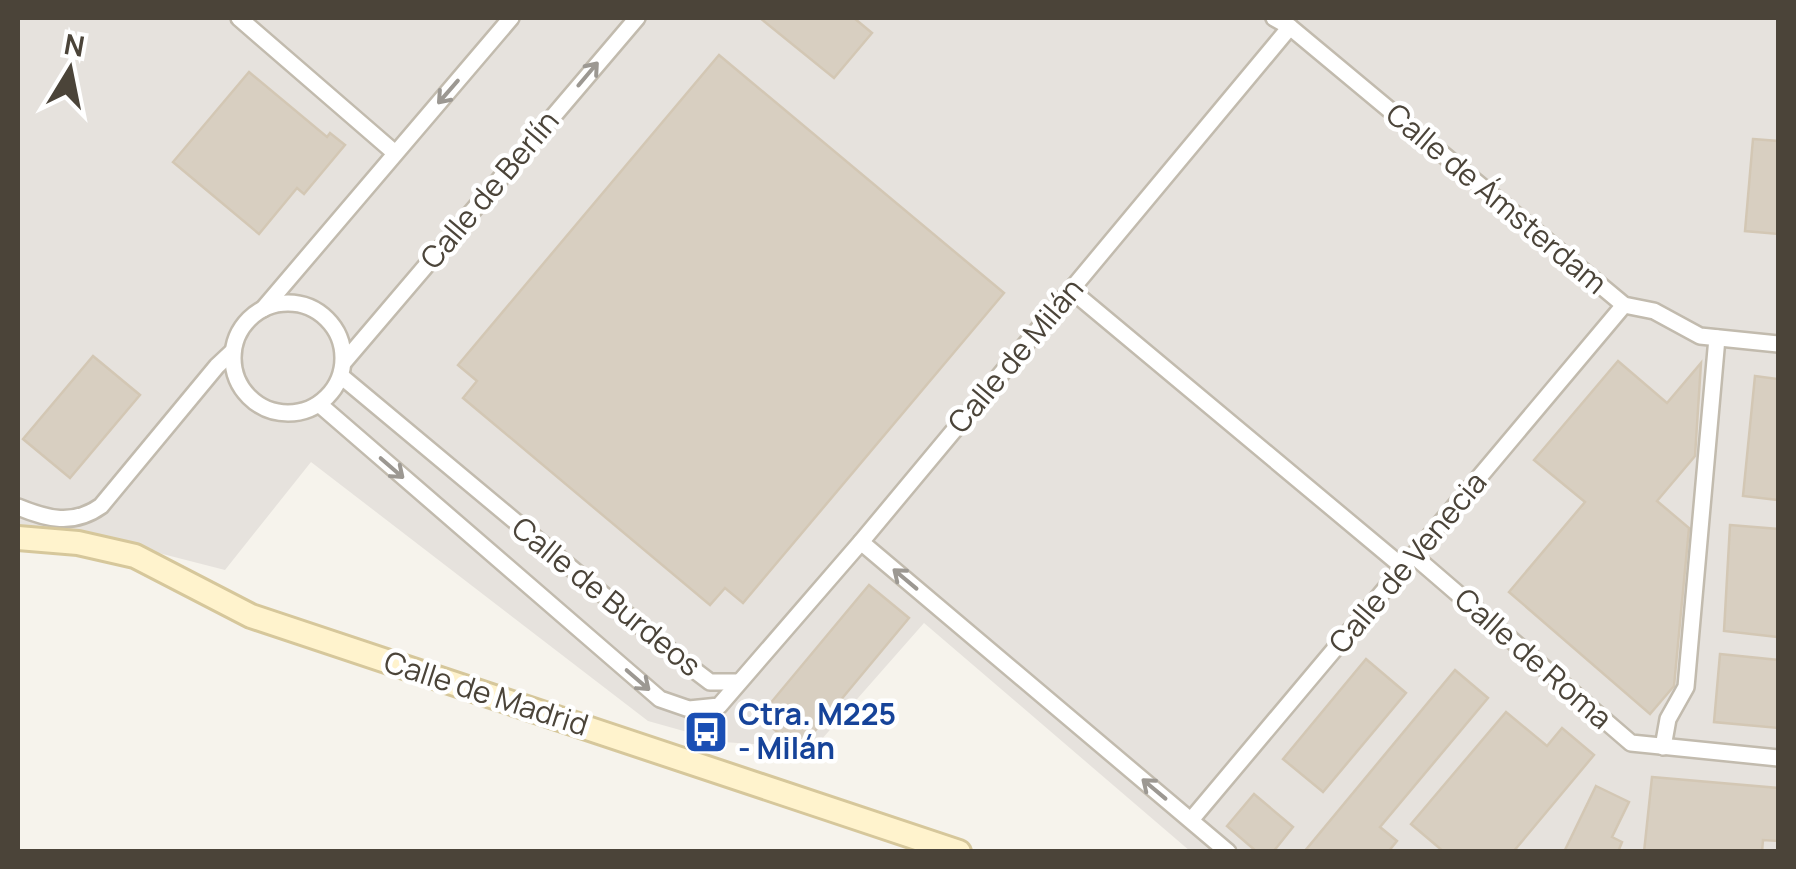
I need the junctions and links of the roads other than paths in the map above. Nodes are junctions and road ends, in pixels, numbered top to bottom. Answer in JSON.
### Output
{"nodes":[{"id":1,"x":239,"y":18,"type":"edge"},
{"id":2,"x":511,"y":18,"type":"edge"},
{"id":3,"x":636,"y":18,"type":"edge"},
{"id":4,"x":1274,"y":18,"type":"edge"},
{"id":5,"x":1286,"y":22,"type":"edge"},
{"id":6,"x":395,"y":153,"type":"junction"},
{"id":7,"x":1071,"y":290,"type":"junction"},
{"id":8,"x":1624,"y":305,"type":"junction"},
{"id":9,"x":263,"y":308,"type":"junction"},
{"id":10,"x":1717,"y":338,"type":"junction"},
{"id":11,"x":1778,"y":344,"type":"edge"},
{"id":12,"x":233,"y":351,"type":"junction"},
{"id":13,"x":342,"y":369,"type":"junction"},
{"id":14,"x":319,"y":404,"type":"junction"},
{"id":15,"x":18,"y":507,"type":"edge"},
{"id":16,"x":18,"y":538,"type":"edge"},
{"id":17,"x":860,"y":542,"type":"junction"},
{"id":18,"x":1409,"y":562,"type":"junction"},
{"id":19,"x":738,"y":682,"type":"junction"},
{"id":20,"x":1663,"y":747,"type":"junction"},
{"id":21,"x":1778,"y":758,"type":"edge"},
{"id":22,"x":1191,"y":820,"type":"junction"},
{"id":23,"x":958,"y":852,"type":"edge"},
{"id":24,"x":1228,"y":852,"type":"edge"}],
"edges":[{"from":1,"to":6,"type":"street"},
{"from":2,"to":6,"type":"street","one_way":true},
{"from":13,"to":3,"type":"street","name":"Calle de Berlín","one_way":true},
{"from":4,"to":5,"type":"street","name":"Calle de Ámsterdam"},
{"from":5,"to":7,"type":"street","name":"Calle de Milán"},
{"from":5,"to":8,"type":"street","name":"Calle de Ámsterdam"},
{"from":6,"to":9,"type":"street"},
{"from":7,"to":17,"type":"street","name":"Calle de Milán"},
{"from":7,"to":18,"type":"street","name":"Calle de Roma"},
{"from":8,"to":10,"type":"street","name":"Calle de Ámsterdam"},
{"from":8,"to":18,"type":"street","name":"Calle de Venecia"},
{"from":9,"to":12,"type":"street"},
{"from":9,"to":13,"type":"street"},
{"from":10,"to":11,"type":"street","name":"Calle de Ámsterdam"},
{"from":10,"to":20,"type":"street"},
{"from":12,"to":14,"type":"street"},
{"from":12,"to":15,"type":"street"},
{"from":13,"to":14,"type":"street"},
{"from":13,"to":19,"type":"street","name":"Calle de Burdeos"},
{"from":14,"to":19,"type":"street","name":"Calle de Burdeos","one_way":true},
{"from":16,"to":23,"type":"street","name":"Calle de Madrid"},
{"from":17,"to":19,"type":"street","name":"Calle de Milán"},
{"from":22,"to":17,"type":"street","one_way":true},
{"from":18,"to":20,"type":"street","name":"Calle de Roma"},
{"from":18,"to":22,"type":"street","name":"Calle de Venecia"},
{"from":20,"to":21,"type":"street","name":"Calle de Roma"},
{"from":22,"to":24,"type":"street"}]}
